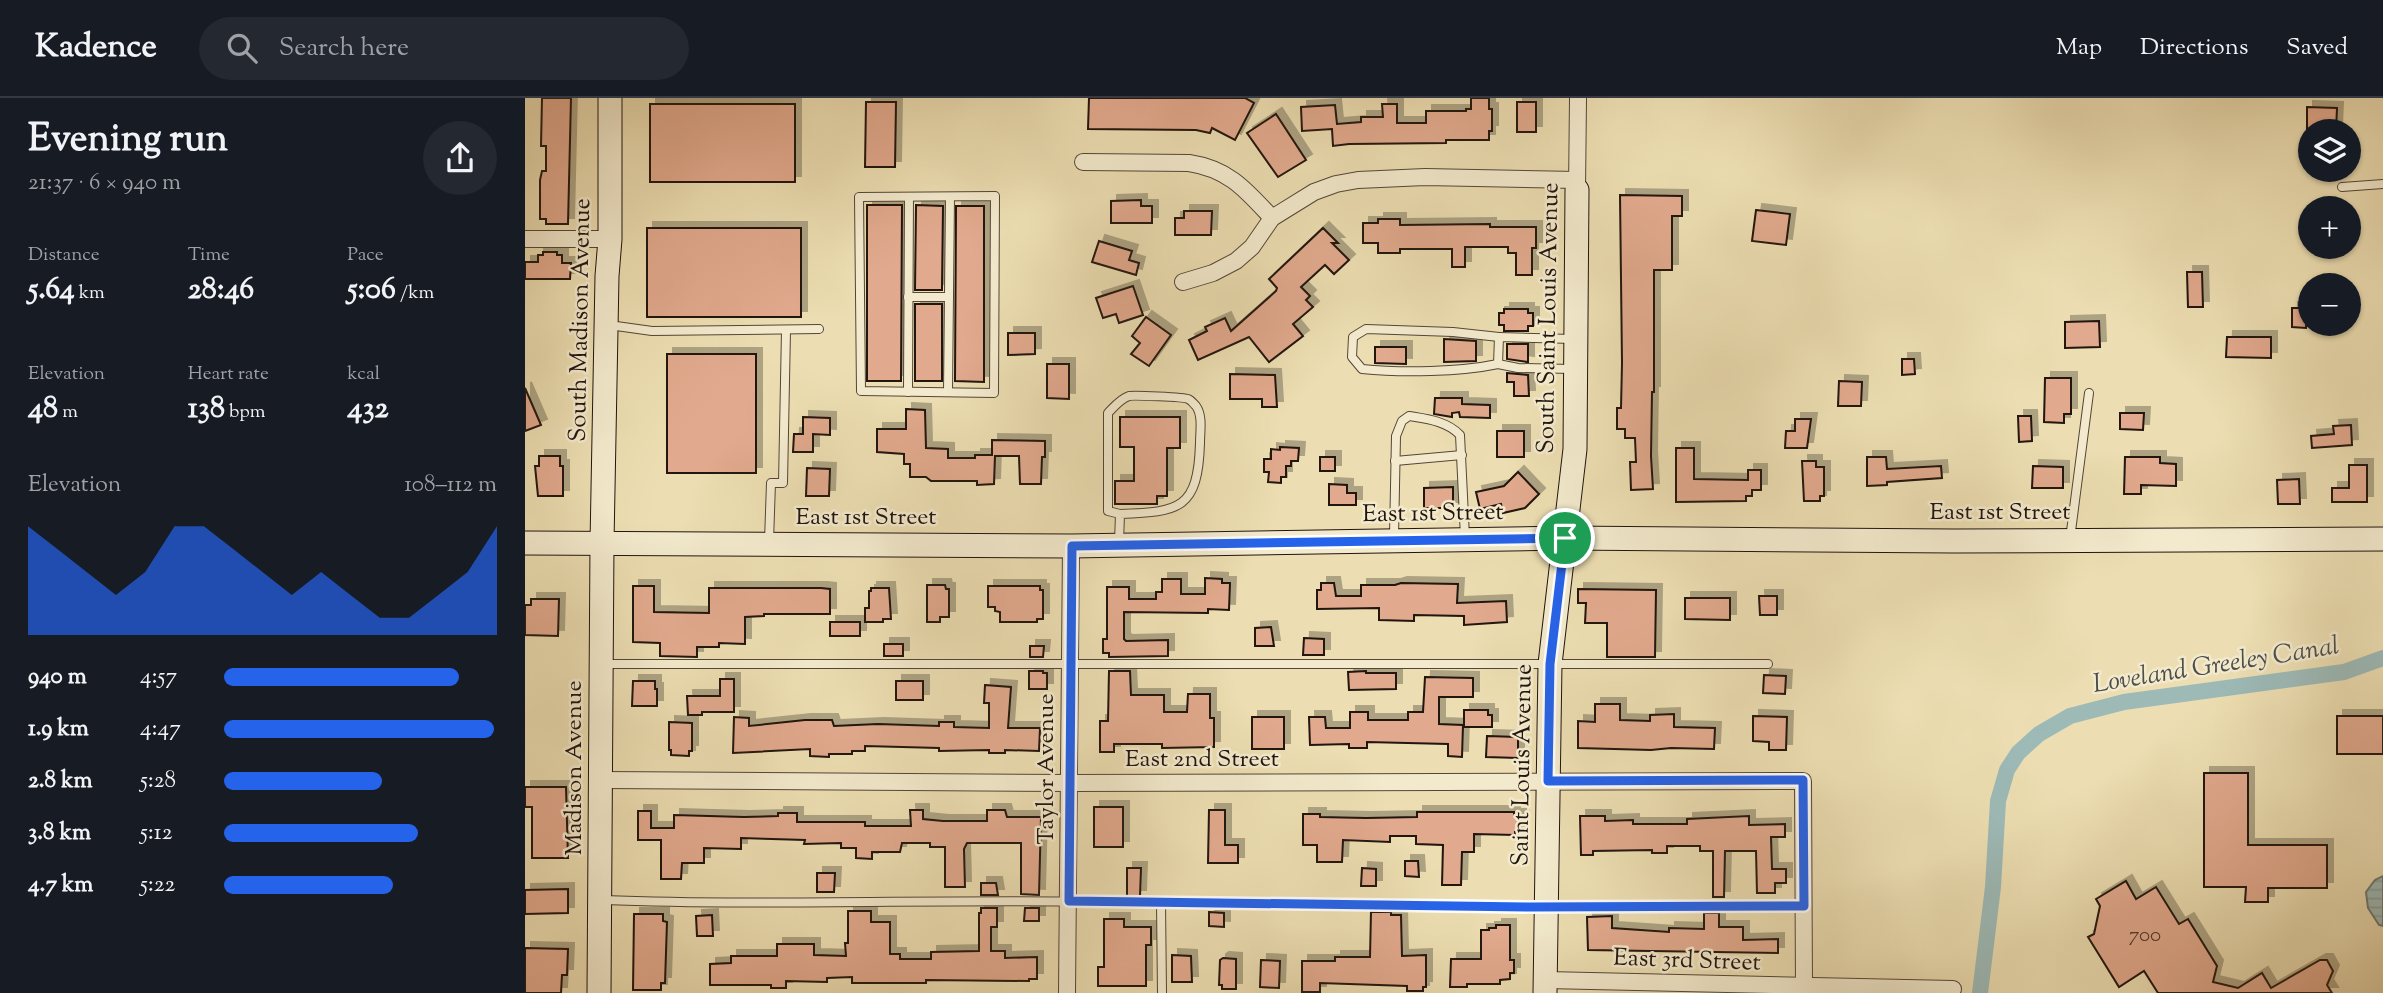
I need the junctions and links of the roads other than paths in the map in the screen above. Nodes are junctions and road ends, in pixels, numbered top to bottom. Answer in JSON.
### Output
{"nodes":[{"id":1,"x":610,"y":98,"type":"edge"},
{"id":2,"x":1578,"y":98,"type":"edge"},
{"id":3,"x":1083,"y":162,"type":"dead end"},
{"id":4,"x":2383,"y":184,"type":"edge"},
{"id":5,"x":1577,"y":185,"type":"junction"},
{"id":6,"x":2343,"y":187,"type":"dead end"},
{"id":7,"x":909,"y":197,"type":"junction"},
{"id":8,"x":950,"y":197,"type":"junction"},
{"id":9,"x":1272,"y":218,"type":"junction"},
{"id":10,"x":525,"y":239,"type":"edge"},
{"id":11,"x":610,"y":239,"type":"junction"},
{"id":12,"x":1183,"y":282,"type":"dead end"},
{"id":13,"x":908,"y":297,"type":"junction"},
{"id":14,"x":949,"y":297,"type":"junction"},
{"id":15,"x":606,"y":325,"type":"junction"},
{"id":16,"x":820,"y":329,"type":"dead end"},
{"id":17,"x":786,"y":330,"type":"junction"},
{"id":18,"x":1499,"y":337,"type":"junction"},
{"id":19,"x":1576,"y":339,"type":"junction"},
{"id":20,"x":1498,"y":364,"type":"junction"},
{"id":21,"x":1575,"y":369,"type":"junction"},
{"id":22,"x":908,"y":392,"type":"junction"},
{"id":23,"x":948,"y":392,"type":"junction"},
{"id":24,"x":2089,"y":394,"type":"dead end"},
{"id":25,"x":1462,"y":455,"type":"junction"},
{"id":26,"x":1395,"y":461,"type":"junction"},
{"id":27,"x":1120,"y":513,"type":"junction"},
{"id":28,"x":1565,"y":538,"type":"junction"},
{"id":29,"x":2070,"y":539,"type":"junction"},
{"id":30,"x":2383,"y":539,"type":"edge"},
{"id":31,"x":1465,"y":540,"type":"junction"},
{"id":32,"x":1394,"y":541,"type":"junction"},
{"id":33,"x":525,"y":543,"type":"edge"},
{"id":34,"x":602,"y":543,"type":"junction"},
{"id":35,"x":769,"y":544,"type":"junction"},
{"id":36,"x":1119,"y":545,"type":"junction"},
{"id":37,"x":1072,"y":546,"type":"junction"},
{"id":38,"x":601,"y":664,"type":"junction"},
{"id":39,"x":1071,"y":664,"type":"junction"},
{"id":40,"x":1550,"y":664,"type":"junction"},
{"id":41,"x":1768,"y":664,"type":"dead end"},
{"id":42,"x":601,"y":779,"type":"junction"},
{"id":43,"x":1548,"y":781,"type":"junction"},
{"id":44,"x":1070,"y":783,"type":"junction"},
{"id":45,"x":600,"y":900,"type":"junction"},
{"id":46,"x":1069,"y":901,"type":"junction"},
{"id":47,"x":1161,"y":903,"type":"junction"},
{"id":48,"x":1804,"y":906,"type":"junction"},
{"id":49,"x":1547,"y":907,"type":"junction"},
{"id":50,"x":1546,"y":986,"type":"edge"},
{"id":51,"x":1804,"y":988,"type":"junction"},
{"id":52,"x":1953,"y":989,"type":"dead end"},
{"id":53,"x":600,"y":993,"type":"edge"},
{"id":54,"x":1067,"y":993,"type":"edge"},
{"id":55,"x":1162,"y":993,"type":"edge"}],
"edges":[{"from":1,"to":11,"type":"main road","name":"South Madison Avenue"},
{"from":2,"to":5,"type":"street","name":"South Saint Louis Avenue"},
{"from":3,"to":9,"type":"street"},
{"from":4,"to":6,"type":"lane"},
{"from":5,"to":9,"type":"street"},
{"from":5,"to":19,"type":"main road","name":"South Saint Louis Avenue"},
{"from":7,"to":8,"type":"lane"},
{"from":7,"to":13,"type":"lane"},
{"from":7,"to":22,"type":"lane"},
{"from":8,"to":14,"type":"lane"},
{"from":8,"to":23,"type":"lane"},
{"from":9,"to":12,"type":"street"},
{"from":10,"to":11,"type":"street"},
{"from":11,"to":15,"type":"main road","name":"South Madison Avenue"},
{"from":13,"to":14,"type":"lane"},
{"from":13,"to":22,"type":"lane"},
{"from":14,"to":23,"type":"lane"},
{"from":15,"to":17,"type":"lane"},
{"from":15,"to":34,"type":"main road","name":"South Madison Avenue"},
{"from":16,"to":17,"type":"lane"},
{"from":17,"to":35,"type":"lane"},
{"from":18,"to":19,"type":"lane"},
{"from":18,"to":20,"type":"lane"},
{"from":18,"to":20,"type":"lane"},
{"from":19,"to":21,"type":"main road","name":"South Saint Louis Avenue"},
{"from":20,"to":21,"type":"lane"},
{"from":21,"to":28,"type":"main road","name":"South Saint Louis Avenue"},
{"from":22,"to":23,"type":"lane"},
{"from":24,"to":29,"type":"lane"},
{"from":25,"to":26,"type":"lane"},
{"from":25,"to":26,"type":"lane"},
{"from":25,"to":31,"type":"lane"},
{"from":26,"to":32,"type":"lane"},
{"from":27,"to":27,"type":"lane"},
{"from":27,"to":36,"type":"lane"},
{"from":28,"to":29,"type":"main road","name":"East 1st Street"},
{"from":28,"to":31,"type":"main road","name":"East 1st Street"},
{"from":28,"to":40,"type":"main road","name":"Saint Louis Avenue"},
{"from":29,"to":30,"type":"main road","name":"East 1st Street"},
{"from":31,"to":32,"type":"main road","name":"East 1st Street"},
{"from":32,"to":36,"type":"main road","name":"East 1st Street"},
{"from":33,"to":34,"type":"main road","name":"East 1st Street"},
{"from":34,"to":35,"type":"main road","name":"East 1st Street"},
{"from":34,"to":38,"type":"main road","name":"Madison Avenue"},
{"from":35,"to":37,"type":"main road","name":"East 1st Street"},
{"from":36,"to":37,"type":"main road","name":"East 1st Street"},
{"from":37,"to":39,"type":"street","name":"Taylor Avenue"},
{"from":38,"to":39,"type":"lane"},
{"from":38,"to":42,"type":"main road","name":"Madison Avenue"},
{"from":39,"to":40,"type":"lane"},
{"from":39,"to":44,"type":"street","name":"Taylor Avenue"},
{"from":40,"to":41,"type":"lane"},
{"from":40,"to":43,"type":"main road","name":"Saint Louis Avenue"},
{"from":42,"to":44,"type":"street","name":"East 2nd Street"},
{"from":42,"to":45,"type":"main road","name":"Madison Avenue"},
{"from":43,"to":44,"type":"street","name":"East 2nd Street"},
{"from":43,"to":48,"type":"street","name":"East 2nd Street"},
{"from":43,"to":49,"type":"main road","name":"Saint Louis Avenue"},
{"from":44,"to":46,"type":"street","name":"Taylor Avenue"},
{"from":45,"to":46,"type":"lane"},
{"from":45,"to":53,"type":"main road","name":"Madison Avenue"},
{"from":46,"to":47,"type":"lane"},
{"from":46,"to":54,"type":"street","name":"Taylor Avenue"},
{"from":47,"to":49,"type":"lane"},
{"from":47,"to":55,"type":"lane"},
{"from":48,"to":49,"type":"lane"},
{"from":48,"to":51,"type":"street"},
{"from":49,"to":50,"type":"main road","name":"Saint Louis Avenue"},
{"from":50,"to":51,"type":"street","name":"East 3rd Street"},
{"from":51,"to":52,"type":"street","name":"East 3rd Street"}]}
